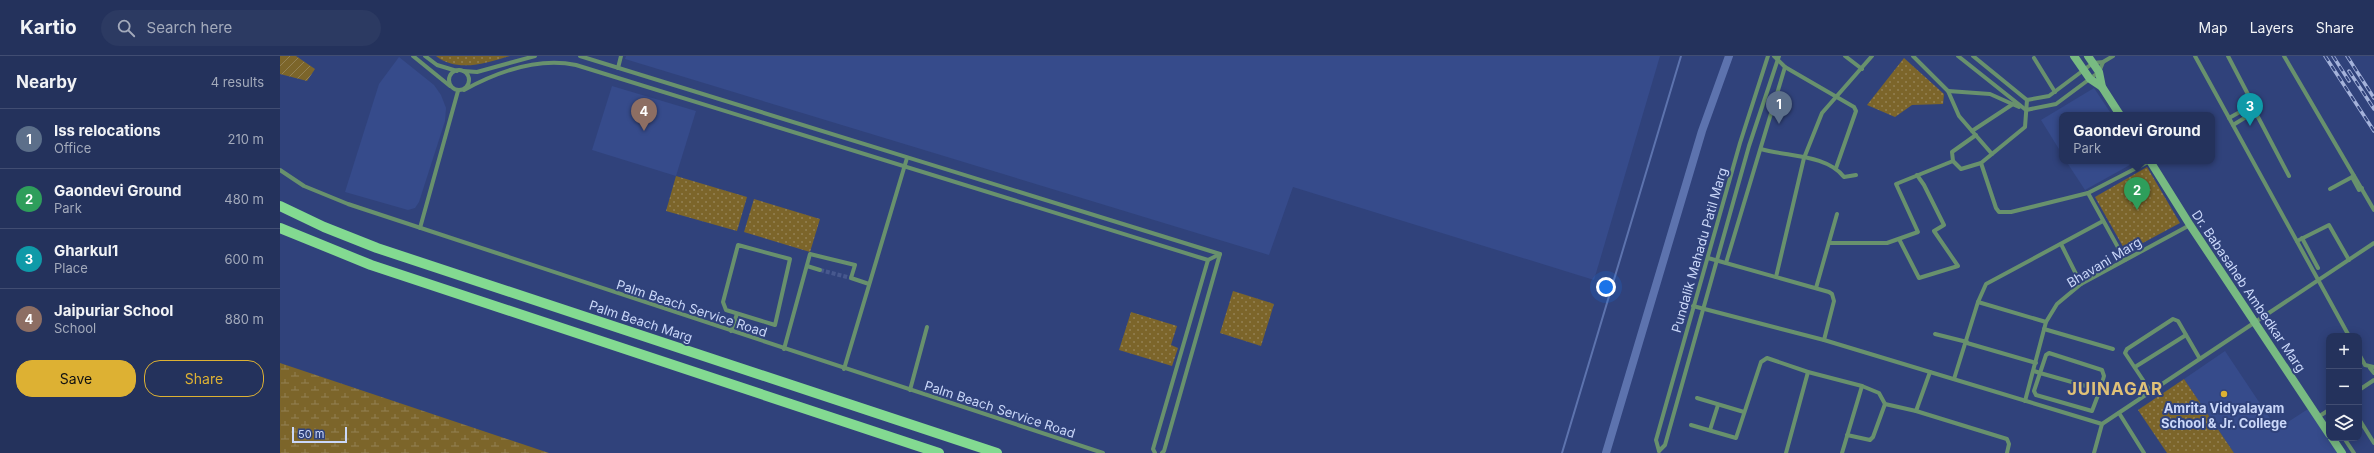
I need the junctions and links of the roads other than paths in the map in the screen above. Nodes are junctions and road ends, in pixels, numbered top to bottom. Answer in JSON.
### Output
{"nodes":[{"id":1,"x":412,"y":56,"type":"edge"},
{"id":2,"x":425,"y":56,"type":"edge"},
{"id":3,"x":536,"y":56,"type":"edge"},
{"id":4,"x":580,"y":56,"type":"edge"},
{"id":5,"x":621,"y":56,"type":"edge"},
{"id":6,"x":1768,"y":56,"type":"edge"},
{"id":7,"x":1845,"y":56,"type":"edge"},
{"id":8,"x":1872,"y":56,"type":"edge"},
{"id":9,"x":1913,"y":56,"type":"edge"},
{"id":10,"x":1958,"y":56,"type":"edge"},
{"id":11,"x":1973,"y":56,"type":"edge"},
{"id":12,"x":2074,"y":56,"type":"edge"},
{"id":13,"x":2088,"y":56,"type":"edge"},
{"id":14,"x":2113,"y":56,"type":"edge"},
{"id":15,"x":2195,"y":56,"type":"edge"},
{"id":16,"x":2228,"y":56,"type":"edge"},
{"id":17,"x":2284,"y":56,"type":"edge"},
{"id":18,"x":1776,"y":57,"type":"edge"},
{"id":19,"x":2034,"y":58,"type":"dead end"},
{"id":20,"x":2103,"y":62,"type":"junction"},
{"id":21,"x":2093,"y":63,"type":"junction"},
{"id":22,"x":538,"y":64,"type":"junction"},
{"id":23,"x":1785,"y":67,"type":"junction"},
{"id":24,"x":618,"y":68,"type":"junction"},
{"id":25,"x":1862,"y":69,"type":"junction"},
{"id":26,"x":2083,"y":70,"type":"junction"},
{"id":27,"x":456,"y":71,"type":"junction"},
{"id":28,"x":463,"y":71,"type":"junction"},
{"id":29,"x":2099,"y":72,"type":"junction"},
{"id":30,"x":2090,"y":79,"type":"junction"},
{"id":31,"x":2102,"y":87,"type":"junction"},
{"id":32,"x":452,"y":88,"type":"junction"},
{"id":33,"x":464,"y":90,"type":"junction"},
{"id":34,"x":458,"y":91,"type":"junction"},
{"id":35,"x":1948,"y":91,"type":"junction"},
{"id":36,"x":2055,"y":92,"type":"junction"},
{"id":37,"x":1835,"y":97,"type":"junction"},
{"id":38,"x":2027,"y":100,"type":"junction"},
{"id":39,"x":2013,"y":104,"type":"junction"},
{"id":40,"x":2026,"y":110,"type":"junction"},
{"id":41,"x":2118,"y":112,"type":"edge"},
{"id":42,"x":2230,"y":118,"type":"junction"},
{"id":43,"x":2233,"y":124,"type":"junction"},
{"id":44,"x":1972,"y":131,"type":"junction"},
{"id":45,"x":1976,"y":135,"type":"junction"},
{"id":46,"x":1761,"y":149,"type":"junction"},
{"id":47,"x":1992,"y":154,"type":"junction"},
{"id":48,"x":907,"y":158,"type":"junction"},
{"id":49,"x":1804,"y":158,"type":"junction"},
{"id":50,"x":1953,"y":161,"type":"junction"},
{"id":51,"x":1981,"y":163,"type":"junction"},
{"id":52,"x":2144,"y":164,"type":"edge"},
{"id":53,"x":2152,"y":164,"type":"edge"},
{"id":54,"x":905,"y":166,"type":"junction"},
{"id":55,"x":1836,"y":168,"type":"junction"},
{"id":56,"x":280,"y":170,"type":"edge"},
{"id":57,"x":1856,"y":175,"type":"dead end"},
{"id":58,"x":1917,"y":175,"type":"junction"},
{"id":59,"x":2289,"y":176,"type":"dead end"},
{"id":60,"x":2353,"y":177,"type":"junction"},
{"id":61,"x":2330,"y":189,"type":"dead end"},
{"id":62,"x":2088,"y":193,"type":"junction"},
{"id":63,"x":280,"y":206,"type":"edge"},
{"id":64,"x":2374,"y":210,"type":"edge"},
{"id":65,"x":1837,"y":214,"type":"dead end"},
{"id":66,"x":2103,"y":221,"type":"junction"},
{"id":67,"x":2190,"y":225,"type":"junction"},
{"id":68,"x":280,"y":228,"type":"edge"},
{"id":69,"x":420,"y":228,"type":"junction"},
{"id":70,"x":1899,"y":238,"type":"junction"},
{"id":71,"x":2302,"y":238,"type":"junction"},
{"id":72,"x":2297,"y":241,"type":"junction"},
{"id":73,"x":1829,"y":243,"type":"junction"},
{"id":74,"x":2374,"y":243,"type":"edge"},
{"id":75,"x":2061,"y":244,"type":"junction"},
{"id":76,"x":1220,"y":254,"type":"junction"},
{"id":77,"x":1708,"y":258,"type":"junction"},
{"id":78,"x":1208,"y":260,"type":"junction"},
{"id":79,"x":1716,"y":260,"type":"junction"},
{"id":80,"x":2125,"y":260,"type":"junction"},
{"id":81,"x":2349,"y":260,"type":"junction"},
{"id":82,"x":1726,"y":263,"type":"junction"},
{"id":83,"x":807,"y":266,"type":"junction"},
{"id":84,"x":2318,"y":268,"type":"dead end"},
{"id":85,"x":820,"y":270,"type":"tunnel mouth"},
{"id":86,"x":1776,"y":277,"type":"junction"},
{"id":87,"x":2318,"y":281,"type":"junction"},
{"id":88,"x":869,"y":284,"type":"junction"},
{"id":89,"x":2081,"y":284,"type":"junction"},
{"id":90,"x":1816,"y":288,"type":"junction"},
{"id":91,"x":1978,"y":302,"type":"junction"},
{"id":92,"x":1693,"y":306,"type":"junction"},
{"id":93,"x":1705,"y":309,"type":"junction"},
{"id":94,"x":737,"y":314,"type":"junction"},
{"id":95,"x":2046,"y":322,"type":"junction"},
{"id":96,"x":2255,"y":322,"type":"junction"},
{"id":97,"x":927,"y":327,"type":"dead end"},
{"id":98,"x":2044,"y":330,"type":"junction"},
{"id":99,"x":731,"y":331,"type":"junction"},
{"id":100,"x":2347,"y":333,"type":"edge"},
{"id":101,"x":1935,"y":334,"type":"dead end"},
{"id":102,"x":2186,"y":335,"type":"junction"},
{"id":103,"x":1824,"y":340,"type":"junction"},
{"id":104,"x":1967,"y":343,"type":"junction"},
{"id":105,"x":784,"y":349,"type":"junction"},
{"id":106,"x":2112,"y":349,"type":"dead end"},
{"id":107,"x":2200,"y":359,"type":"junction"},
{"id":108,"x":2362,"y":360,"type":"edge"},
{"id":109,"x":2036,"y":362,"type":"junction"},
{"id":110,"x":2134,"y":367,"type":"junction"},
{"id":111,"x":2372,"y":367,"type":"edge"},
{"id":112,"x":844,"y":368,"type":"junction"},
{"id":113,"x":2034,"y":371,"type":"junction"},
{"id":114,"x":1808,"y":372,"type":"junction"},
{"id":115,"x":1930,"y":372,"type":"junction"},
{"id":116,"x":2040,"y":373,"type":"junction"},
{"id":117,"x":2374,"y":373,"type":"edge"},
{"id":118,"x":1954,"y":379,"type":"junction"},
{"id":119,"x":2374,"y":380,"type":"edge"},
{"id":120,"x":1862,"y":386,"type":"junction"},
{"id":121,"x":2362,"y":388,"type":"edge"},
{"id":122,"x":910,"y":390,"type":"junction"},
{"id":123,"x":2100,"y":390,"type":"junction"},
{"id":124,"x":2151,"y":392,"type":"junction"},
{"id":125,"x":1697,"y":398,"type":"dead end"},
{"id":126,"x":2026,"y":401,"type":"junction"},
{"id":127,"x":1885,"y":404,"type":"junction"},
{"id":128,"x":1718,"y":405,"type":"junction"},
{"id":129,"x":1916,"y":411,"type":"junction"},
{"id":130,"x":1744,"y":412,"type":"junction"},
{"id":131,"x":2119,"y":413,"type":"junction"},
{"id":132,"x":2326,"y":413,"type":"edge"},
{"id":133,"x":2318,"y":417,"type":"junction"},
{"id":134,"x":2102,"y":424,"type":"junction"},
{"id":135,"x":2362,"y":424,"type":"edge"},
{"id":136,"x":1691,"y":425,"type":"dead end"},
{"id":137,"x":2326,"y":429,"type":"edge"},
{"id":138,"x":1710,"y":430,"type":"junction"},
{"id":139,"x":1847,"y":435,"type":"junction"},
{"id":140,"x":2334,"y":441,"type":"edge"},
{"id":141,"x":2346,"y":441,"type":"edge"},
{"id":142,"x":2374,"y":443,"type":"edge"},
{"id":143,"x":1661,"y":452,"type":"edge"},
{"id":144,"x":939,"y":453,"type":"edge"},
{"id":145,"x":997,"y":453,"type":"edge"},
{"id":146,"x":1103,"y":453,"type":"edge"},
{"id":147,"x":1155,"y":453,"type":"edge"},
{"id":148,"x":1162,"y":453,"type":"edge"},
{"id":149,"x":1786,"y":453,"type":"edge"},
{"id":150,"x":1842,"y":453,"type":"edge"},
{"id":151,"x":2007,"y":453,"type":"edge"},
{"id":152,"x":2094,"y":453,"type":"edge"},
{"id":153,"x":2144,"y":453,"type":"edge"},
{"id":154,"x":2342,"y":453,"type":"edge"},
{"id":155,"x":2354,"y":453,"type":"edge"}],
"edges":[{"from":1,"to":32,"type":"street"},
{"from":2,"to":27,"type":"street"},
{"from":3,"to":22,"type":"street"},
{"from":3,"to":28,"type":"street"},
{"from":4,"to":24,"type":"street"},
{"from":5,"to":24,"type":"street"},
{"from":6,"to":77,"type":"street","name":"Pundalik Mahadu Patil Marg"},
{"from":7,"to":25,"type":"street"},
{"from":8,"to":25,"type":"street"},
{"from":9,"to":35,"type":"street"},
{"from":10,"to":40,"type":"street"},
{"from":11,"to":38,"type":"street"},
{"from":12,"to":26,"type":"main road"},
{"from":13,"to":21,"type":"main road"},
{"from":14,"to":20,"type":"street"},
{"from":15,"to":42,"type":"street"},
{"from":16,"to":42,"type":"street"},
{"from":17,"to":60,"type":"street"},
{"from":18,"to":23,"type":"street"},
{"from":18,"to":79,"type":"street","name":"Pundalik Mahadu Patil Marg"},
{"from":19,"to":36,"type":"street"},
{"from":20,"to":21,"type":"street"},
{"from":20,"to":29,"type":"street"},
{"from":21,"to":26,"type":"street"},
{"from":21,"to":29,"type":"main road"},
{"from":22,"to":33,"type":"street"},
{"from":22,"to":54,"type":"street"},
{"from":23,"to":37,"type":"street"},
{"from":23,"to":46,"type":"street"},
{"from":24,"to":48,"type":"street"},
{"from":25,"to":37,"type":"street"},
{"from":26,"to":30,"type":"main road"},
{"from":26,"to":36,"type":"street"},
{"from":27,"to":28,"type":"street"},
{"from":27,"to":32,"type":"street"},
{"from":28,"to":33,"type":"street"},
{"from":29,"to":30,"type":"street"},
{"from":29,"to":31,"type":"main road"},
{"from":30,"to":31,"type":"main road"},
{"from":30,"to":40,"type":"street"},
{"from":31,"to":41,"type":"main road"},
{"from":32,"to":34,"type":"street"},
{"from":33,"to":34,"type":"street"},
{"from":34,"to":69,"type":"street"},
{"from":35,"to":39,"type":"street"},
{"from":35,"to":44,"type":"street"},
{"from":36,"to":38,"type":"street"},
{"from":37,"to":49,"type":"street"},
{"from":37,"to":55,"type":"street"},
{"from":38,"to":40,"type":"street"},
{"from":39,"to":40,"type":"street"},
{"from":39,"to":44,"type":"street"},
{"from":40,"to":47,"type":"street"},
{"from":42,"to":43,"type":"street"},
{"from":43,"to":59,"type":"street"},
{"from":43,"to":72,"type":"street"},
{"from":44,"to":45,"type":"street"},
{"from":45,"to":47,"type":"street"},
{"from":45,"to":50,"type":"street"},
{"from":46,"to":49,"type":"street"},
{"from":46,"to":82,"type":"street"},
{"from":47,"to":51,"type":"street"},
{"from":48,"to":54,"type":"street"},
{"from":48,"to":76,"type":"street"},
{"from":49,"to":55,"type":"street"},
{"from":49,"to":86,"type":"street"},
{"from":50,"to":51,"type":"street"},
{"from":50,"to":58,"type":"street"},
{"from":51,"to":62,"type":"street"},
{"from":52,"to":62,"type":"street"},
{"from":53,"to":67,"type":"main road","name":"Dr. Babasaheb Ambedkar Marg"},
{"from":54,"to":78,"type":"street"},
{"from":54,"to":88,"type":"street"},
{"from":55,"to":57,"type":"street"},
{"from":56,"to":69,"type":"street","name":"Palm Beach Service Road"},
{"from":58,"to":70,"type":"street"},
{"from":58,"to":70,"type":"street"},
{"from":60,"to":61,"type":"street"},
{"from":60,"to":64,"type":"street"},
{"from":62,"to":66,"type":"street"},
{"from":63,"to":145,"type":"main road","name":"Palm Beach Marg"},
{"from":65,"to":73,"type":"street"},
{"from":66,"to":75,"type":"street"},
{"from":66,"to":80,"type":"street"},
{"from":67,"to":80,"type":"street","name":"Bhavani Marg"},
{"from":67,"to":96,"type":"main road","name":"Dr. Babasaheb Ambedkar Marg"},
{"from":68,"to":144,"type":"main road"},
{"from":69,"to":99,"type":"street","name":"Palm Beach Service Road"},
{"from":70,"to":73,"type":"street"},
{"from":71,"to":72,"type":"street"},
{"from":71,"to":81,"type":"street"},
{"from":71,"to":84,"type":"street"},
{"from":72,"to":87,"type":"street"},
{"from":73,"to":90,"type":"street"},
{"from":74,"to":81,"type":"street"},
{"from":75,"to":89,"type":"street"},
{"from":75,"to":91,"type":"street"},
{"from":76,"to":78,"type":"street"},
{"from":76,"to":148,"type":"street"},
{"from":77,"to":79,"type":"street"},
{"from":77,"to":92,"type":"street","name":"Pundalik Mahadu Patil Marg"},
{"from":78,"to":147,"type":"street"},
{"from":79,"to":82,"type":"street"},
{"from":79,"to":93,"type":"street","name":"Pundalik Mahadu Patil Marg"},
{"from":80,"to":89,"type":"street","name":"Bhavani Marg"},
{"from":81,"to":87,"type":"street"},
{"from":82,"to":86,"type":"street"},
{"from":83,"to":85,"type":"street"},
{"from":83,"to":88,"type":"street"},
{"from":83,"to":105,"type":"street"},
{"from":86,"to":90,"type":"street"},
{"from":87,"to":96,"type":"street"},
{"from":87,"to":100,"type":"street"},
{"from":88,"to":112,"type":"street"},
{"from":89,"to":95,"type":"street","name":"Bhavani Marg"},
{"from":90,"to":103,"type":"street"},
{"from":91,"to":95,"type":"street"},
{"from":91,"to":104,"type":"street"},
{"from":92,"to":93,"type":"street"},
{"from":92,"to":143,"type":"street","name":"Pundalik Mahadu Patil Marg"},
{"from":93,"to":103,"type":"street"},
{"from":93,"to":143,"type":"street","name":"Pundalik Mahadu Patil Marg"},
{"from":94,"to":94,"type":"street"},
{"from":94,"to":99,"type":"street"},
{"from":95,"to":98,"type":"street","name":"Bhavani Marg"},
{"from":96,"to":107,"type":"street"},
{"from":96,"to":133,"type":"main road","name":"Dr. Babasaheb Ambedkar Marg"},
{"from":97,"to":122,"type":"street"},
{"from":98,"to":106,"type":"street"},
{"from":98,"to":109,"type":"street","name":"Bhavani Marg"},
{"from":99,"to":105,"type":"street","name":"Palm Beach Service Road"},
{"from":101,"to":104,"type":"street"},
{"from":102,"to":107,"type":"street"},
{"from":102,"to":110,"type":"street"},
{"from":102,"to":110,"type":"street"},
{"from":103,"to":115,"type":"street"},
{"from":104,"to":109,"type":"street"},
{"from":104,"to":118,"type":"street"},
{"from":105,"to":112,"type":"street","name":"Palm Beach Service Road"},
{"from":107,"to":124,"type":"street"},
{"from":108,"to":111,"type":"street"},
{"from":109,"to":113,"type":"street","name":"Bhavani Marg"},
{"from":110,"to":124,"type":"street"},
{"from":111,"to":117,"type":"street"},
{"from":112,"to":122,"type":"street","name":"Palm Beach Service Road"},
{"from":113,"to":116,"type":"street"},
{"from":113,"to":126,"type":"street","name":"Bhavani Marg"},
{"from":114,"to":120,"type":"street"},
{"from":114,"to":130,"type":"street"},
{"from":114,"to":149,"type":"street"},
{"from":115,"to":118,"type":"street"},
{"from":115,"to":129,"type":"street"},
{"from":116,"to":123,"type":"street"},
{"from":116,"to":123,"type":"street"},
{"from":116,"to":123,"type":"street"},
{"from":118,"to":126,"type":"street"},
{"from":119,"to":121,"type":"street"},
{"from":120,"to":127,"type":"street"},
{"from":120,"to":139,"type":"street"},
{"from":122,"to":146,"type":"street","name":"Palm Beach Service Road"},
{"from":124,"to":131,"type":"street"},
{"from":125,"to":128,"type":"street"},
{"from":126,"to":134,"type":"street"},
{"from":127,"to":129,"type":"street"},
{"from":127,"to":139,"type":"street"},
{"from":128,"to":130,"type":"street"},
{"from":128,"to":138,"type":"street"},
{"from":129,"to":151,"type":"street"},
{"from":130,"to":138,"type":"street"},
{"from":131,"to":134,"type":"street"},
{"from":131,"to":153,"type":"street"},
{"from":132,"to":133,"type":"street"},
{"from":133,"to":137,"type":"main road","name":"Dr. Babasaheb Ambedkar Marg"},
{"from":134,"to":152,"type":"street"},
{"from":135,"to":142,"type":"street"},
{"from":136,"to":138,"type":"street"},
{"from":139,"to":150,"type":"street"},
{"from":140,"to":154,"type":"main road"},
{"from":141,"to":155,"type":"street"}]}
